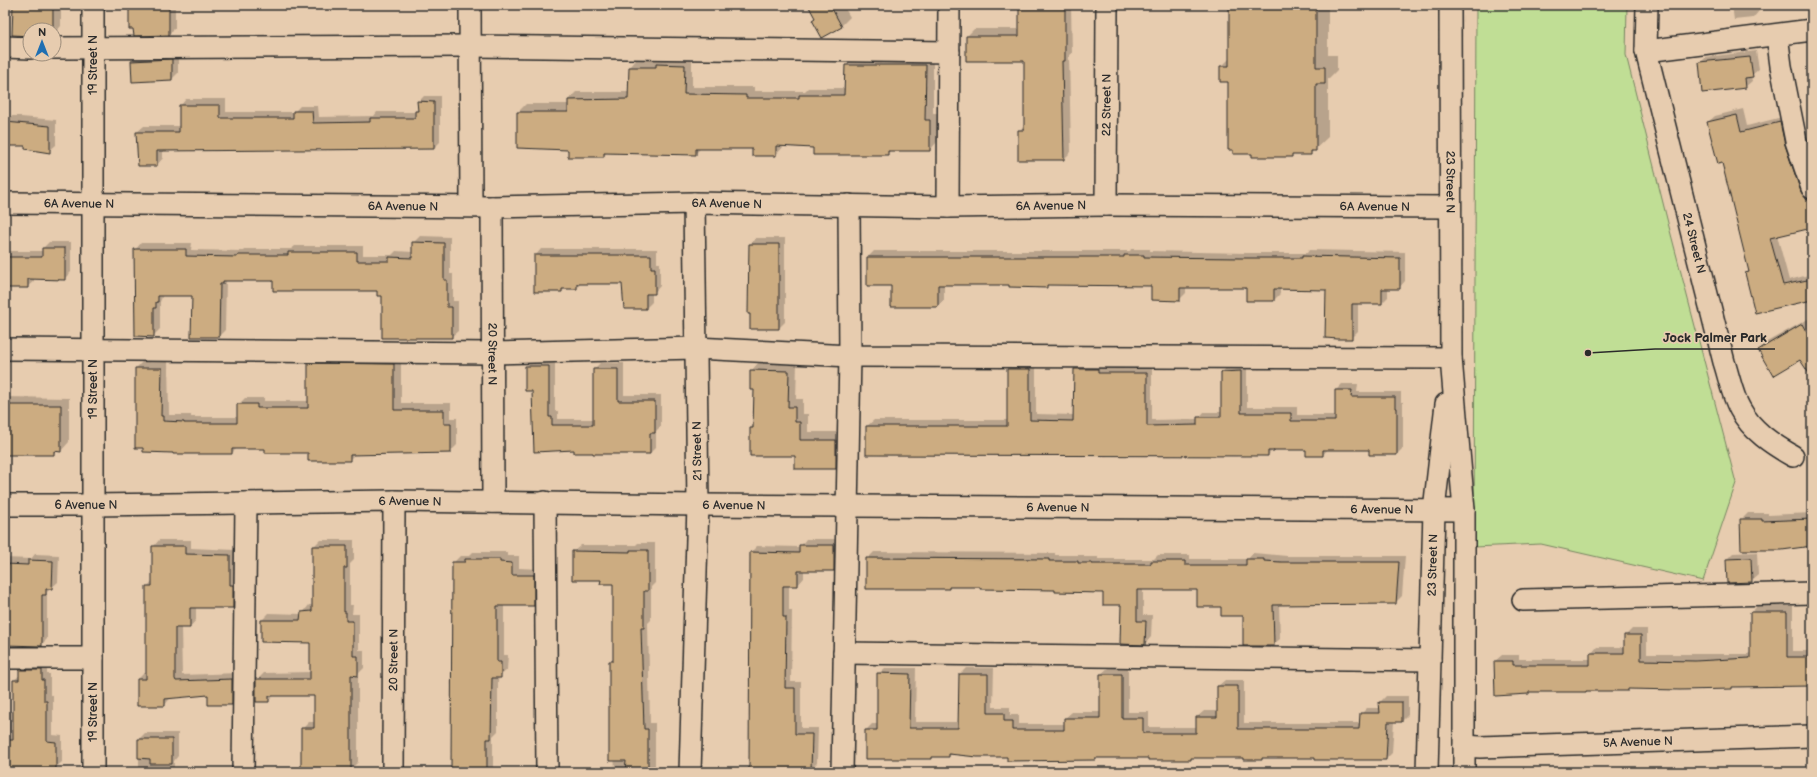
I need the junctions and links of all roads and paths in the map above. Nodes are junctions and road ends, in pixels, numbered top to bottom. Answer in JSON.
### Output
{"nodes":[{"id":1,"x":93,"y":5,"type":"edge"},
{"id":2,"x":470,"y":5,"type":"edge"},
{"id":3,"x":949,"y":5,"type":"edge"},
{"id":4,"x":1107,"y":5,"type":"edge"},
{"id":5,"x":1450,"y":5,"type":"edge"},
{"id":6,"x":1647,"y":5,"type":"edge"},
{"id":7,"x":1812,"y":30,"type":"edge"},
{"id":8,"x":1777,"y":34,"type":"junction"},
{"id":9,"x":470,"y":46,"type":"junction"},
{"id":10,"x":5,"y":47,"type":"edge"},
{"id":11,"x":22,"y":48,"type":"edge"},
{"id":12,"x":62,"y":48,"type":"edge"},
{"id":13,"x":93,"y":48,"type":"junction"},
{"id":14,"x":1646,"y":51,"type":"junction"},
{"id":15,"x":948,"y":52,"type":"junction"},
{"id":16,"x":1812,"y":188,"type":"edge"},
{"id":17,"x":694,"y":202,"type":"junction"},
{"id":18,"x":5,"y":203,"type":"edge"},
{"id":19,"x":93,"y":203,"type":"junction"},
{"id":20,"x":849,"y":205,"type":"junction"},
{"id":21,"x":1106,"y":205,"type":"junction"},
{"id":22,"x":471,"y":206,"type":"junction"},
{"id":23,"x":492,"y":207,"type":"junction"},
{"id":24,"x":948,"y":207,"type":"junction"},
{"id":25,"x":1449,"y":207,"type":"junction"},
{"id":26,"x":696,"y":348,"type":"junction"},
{"id":27,"x":5,"y":349,"type":"edge"},
{"id":28,"x":93,"y":350,"type":"junction"},
{"id":29,"x":493,"y":353,"type":"junction"},
{"id":30,"x":850,"y":356,"type":"junction"},
{"id":31,"x":1451,"y":358,"type":"junction"},
{"id":32,"x":1793,"y":456,"type":"dead end"},
{"id":33,"x":394,"y":501,"type":"junction"},
{"id":34,"x":493,"y":502,"type":"junction"},
{"id":35,"x":545,"y":502,"type":"junction"},
{"id":36,"x":246,"y":503,"type":"junction"},
{"id":37,"x":5,"y":505,"type":"edge"},
{"id":38,"x":93,"y":505,"type":"junction"},
{"id":39,"x":698,"y":505,"type":"junction"},
{"id":40,"x":847,"y":505,"type":"junction"},
{"id":41,"x":1434,"y":510,"type":"junction"},
{"id":42,"x":1464,"y":510,"type":"junction"},
{"id":43,"x":1812,"y":593,"type":"edge"},
{"id":44,"x":1523,"y":600,"type":"dead end"},
{"id":45,"x":844,"y":653,"type":"junction"},
{"id":46,"x":5,"y":658,"type":"edge"},
{"id":47,"x":93,"y":658,"type":"junction"},
{"id":48,"x":1430,"y":660,"type":"junction"},
{"id":49,"x":1812,"y":736,"type":"edge"},
{"id":50,"x":1464,"y":746,"type":"junction"},
{"id":51,"x":93,"y":772,"type":"edge"},
{"id":52,"x":243,"y":772,"type":"edge"},
{"id":53,"x":393,"y":772,"type":"edge"},
{"id":54,"x":547,"y":772,"type":"edge"},
{"id":55,"x":690,"y":772,"type":"edge"},
{"id":56,"x":842,"y":772,"type":"edge"},
{"id":57,"x":1427,"y":772,"type":"edge"},
{"id":58,"x":1464,"y":772,"type":"edge"}],
"edges":[{"from":1,"to":13,"type":"street","name":"19 Street N"},
{"from":2,"to":9,"type":"street"},
{"from":3,"to":15,"type":"street"},
{"from":4,"to":21,"type":"street","name":"22 Street N"},
{"from":5,"to":25,"type":"street","name":"23 Street N"},
{"from":6,"to":14,"type":"street","name":"24 Street N"},
{"from":7,"to":8,"type":"street"},
{"from":8,"to":14,"type":"street"},
{"from":8,"to":16,"type":"street"},
{"from":9,"to":13,"type":"street"},
{"from":9,"to":15,"type":"street"},
{"from":9,"to":22,"type":"street"},
{"from":10,"to":11,"type":"street"},
{"from":12,"to":13,"type":"street"},
{"from":13,"to":19,"type":"street","name":"19 Street N"},
{"from":14,"to":32,"type":"street","name":"24 Street N"},
{"from":15,"to":24,"type":"street"},
{"from":17,"to":20,"type":"street","name":"6A Avenue N"},
{"from":17,"to":23,"type":"street","name":"6A Avenue N"},
{"from":17,"to":26,"type":"street","name":"21 Street N"},
{"from":18,"to":19,"type":"street","name":"6A Avenue N"},
{"from":19,"to":22,"type":"street","name":"6A Avenue N"},
{"from":19,"to":28,"type":"street","name":"19 Street N"},
{"from":20,"to":24,"type":"street","name":"6A Avenue N"},
{"from":20,"to":30,"type":"street"},
{"from":21,"to":24,"type":"street","name":"6A Avenue N"},
{"from":21,"to":25,"type":"street","name":"6A Avenue N"},
{"from":22,"to":23,"type":"street","name":"6A Avenue N"},
{"from":23,"to":29,"type":"street","name":"20 Street N"},
{"from":25,"to":31,"type":"street","name":"23 Street N"},
{"from":26,"to":29,"type":"street"},
{"from":26,"to":30,"type":"street"},
{"from":26,"to":39,"type":"street","name":"21 Street N"},
{"from":27,"to":28,"type":"street"},
{"from":28,"to":29,"type":"street"},
{"from":28,"to":38,"type":"street","name":"19 Street N"},
{"from":29,"to":34,"type":"street","name":"20 Street N"},
{"from":30,"to":31,"type":"street"},
{"from":30,"to":40,"type":"street"},
{"from":31,"to":41,"type":"street","name":"23 Street N"},
{"from":31,"to":42,"type":"street","name":"23 Street N"},
{"from":33,"to":34,"type":"street","name":"6 Avenue N"},
{"from":33,"to":36,"type":"street","name":"6 Avenue N"},
{"from":33,"to":53,"type":"street","name":"20 Street N"},
{"from":34,"to":35,"type":"street","name":"6 Avenue N"},
{"from":35,"to":39,"type":"street","name":"6 Avenue N"},
{"from":35,"to":54,"type":"street"},
{"from":36,"to":38,"type":"street","name":"6 Avenue N"},
{"from":36,"to":52,"type":"street"},
{"from":37,"to":38,"type":"street","name":"6 Avenue N"},
{"from":38,"to":47,"type":"street","name":"19 Street N"},
{"from":39,"to":40,"type":"street","name":"6 Avenue N"},
{"from":39,"to":55,"type":"street","name":"21 Street N"},
{"from":40,"to":41,"type":"street","name":"6 Avenue N"},
{"from":40,"to":45,"type":"street"},
{"from":41,"to":42,"type":"street","name":"6 Avenue N"},
{"from":41,"to":48,"type":"street","name":"23 Street N"},
{"from":42,"to":50,"type":"street","name":"23 Street N"},
{"from":43,"to":44,"type":"street"},
{"from":45,"to":48,"type":"street"},
{"from":45,"to":56,"type":"street"},
{"from":46,"to":47,"type":"street"},
{"from":47,"to":51,"type":"street","name":"19 Street N"},
{"from":48,"to":57,"type":"street","name":"23 Street N"},
{"from":49,"to":50,"type":"street","name":"5A Avenue N"},
{"from":50,"to":58,"type":"street","name":"23 Street N"}]}
